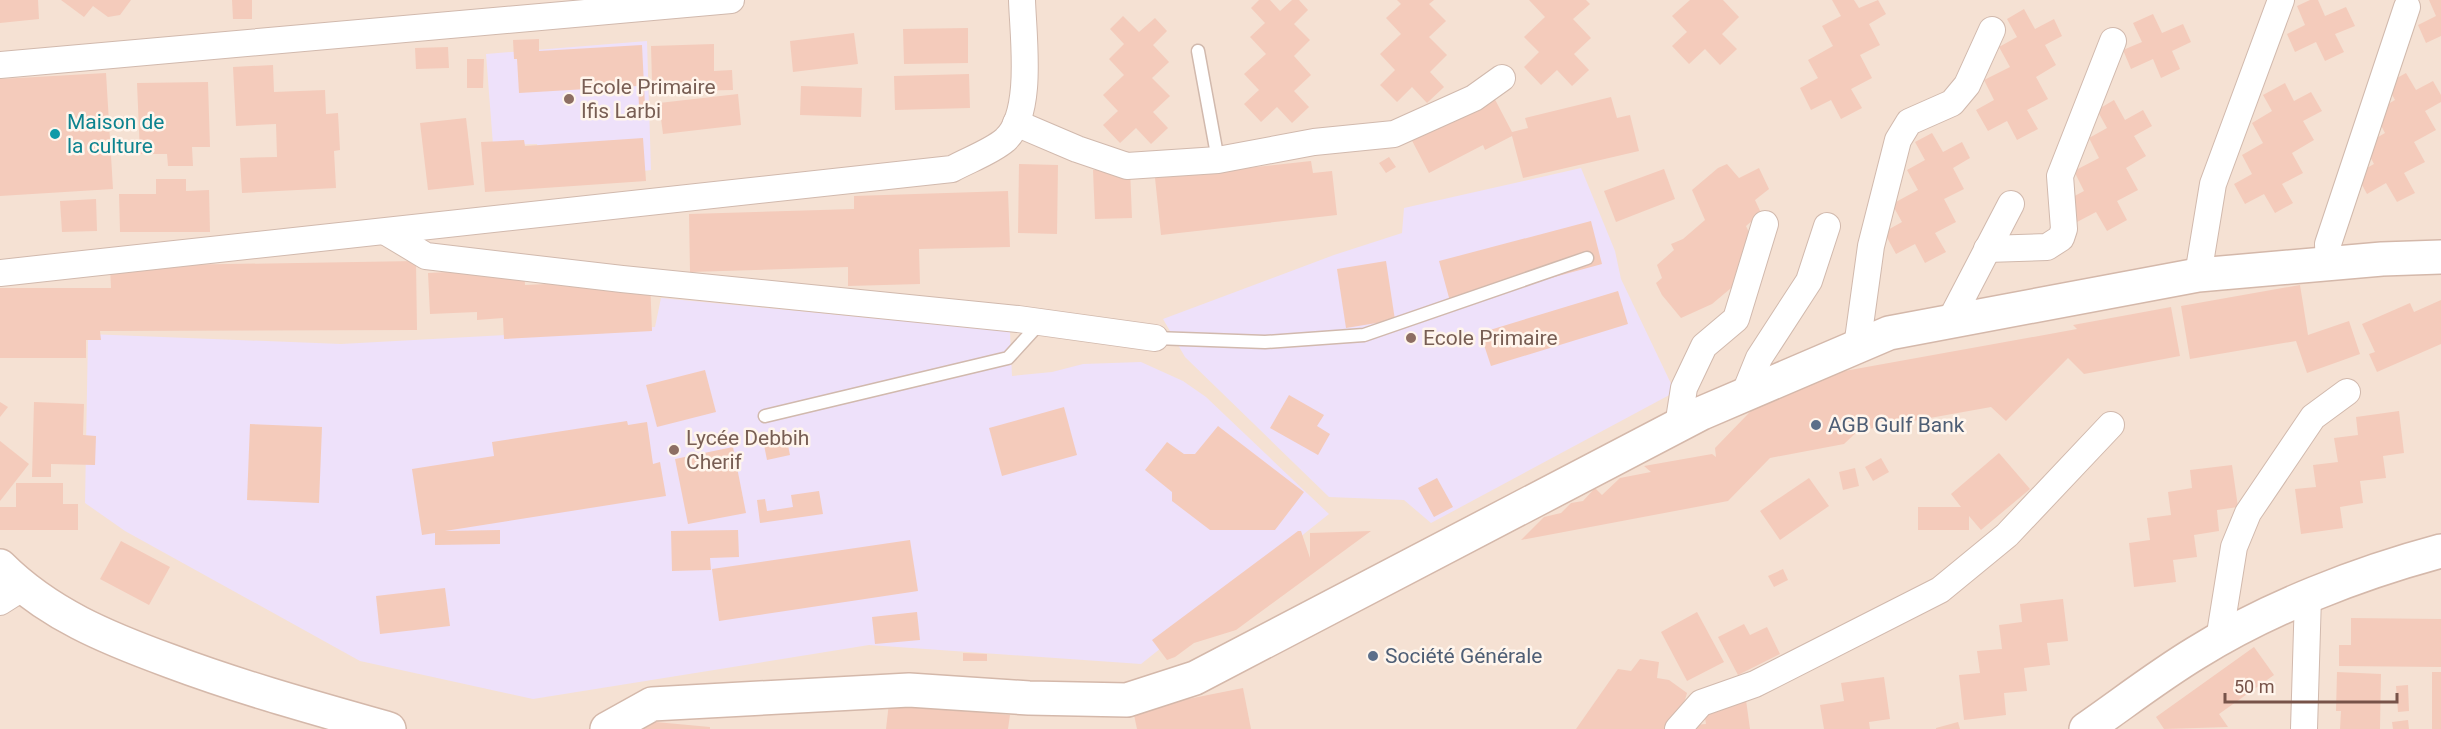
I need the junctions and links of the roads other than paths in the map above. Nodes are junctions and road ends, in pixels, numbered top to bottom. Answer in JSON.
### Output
{"nodes":[{"id":1,"x":731,"y":0,"type":"edge"},
{"id":2,"x":1022,"y":0,"type":"edge"},
{"id":3,"x":2281,"y":0,"type":"edge"},
{"id":4,"x":691,"y":1,"type":"edge"},
{"id":5,"x":2407,"y":7,"type":"dead end"},
{"id":6,"x":529,"y":9,"type":"edge"},
{"id":7,"x":1992,"y":30,"type":"dead end"},
{"id":8,"x":2113,"y":41,"type":"dead end"},
{"id":9,"x":1198,"y":51,"type":"dead end"},
{"id":10,"x":0,"y":64,"type":"edge"},
{"id":11,"x":1502,"y":78,"type":"dead end"},
{"id":12,"x":1016,"y":123,"type":"junction"},
{"id":13,"x":1218,"y":160,"type":"junction"},
{"id":14,"x":2011,"y":204,"type":"dead end"},
{"id":15,"x":1765,"y":224,"type":"dead end"},
{"id":16,"x":1827,"y":226,"type":"dead end"},
{"id":17,"x":386,"y":232,"type":"junction"},
{"id":18,"x":1988,"y":249,"type":"junction"},
{"id":19,"x":2441,"y":257,"type":"edge"},
{"id":20,"x":1587,"y":258,"type":"dead end"},
{"id":21,"x":2329,"y":266,"type":"junction"},
{"id":22,"x":0,"y":273,"type":"edge"},
{"id":23,"x":2198,"y":275,"type":"junction"},
{"id":24,"x":1950,"y":321,"type":"junction"},
{"id":25,"x":1041,"y":322,"type":"junction"},
{"id":26,"x":1155,"y":338,"type":"joint"},
{"id":27,"x":1857,"y":347,"type":"junction"},
{"id":28,"x":2348,"y":392,"type":"dead end"},
{"id":29,"x":1744,"y":395,"type":"junction"},
{"id":30,"x":765,"y":416,"type":"dead end"},
{"id":31,"x":2111,"y":425,"type":"dead end"},
{"id":32,"x":1678,"y":426,"type":"junction"},
{"id":33,"x":2441,"y":551,"type":"edge"},
{"id":34,"x":7,"y":585,"type":"edge"},
{"id":35,"x":2308,"y":596,"type":"junction"},
{"id":36,"x":2219,"y":640,"type":"junction"},
{"id":37,"x":389,"y":729,"type":"edge"},
{"id":38,"x":607,"y":729,"type":"edge"},
{"id":39,"x":1678,"y":729,"type":"edge"},
{"id":40,"x":2086,"y":729,"type":"edge"},
{"id":41,"x":2304,"y":729,"type":"edge"}],
"edges":[{"from":1,"to":4,"type":"street"},
{"from":2,"to":12,"type":"street"},
{"from":3,"to":23,"type":"street"},
{"from":4,"to":6,"type":"street"},
{"from":5,"to":21,"type":"street"},
{"from":6,"to":10,"type":"street"},
{"from":7,"to":27,"type":"street"},
{"from":8,"to":18,"type":"street"},
{"from":9,"to":13,"type":"lane"},
{"from":11,"to":13,"type":"street"},
{"from":12,"to":13,"type":"street"},
{"from":12,"to":17,"type":"street"},
{"from":14,"to":18,"type":"street"},
{"from":15,"to":32,"type":"street"},
{"from":16,"to":29,"type":"street"},
{"from":17,"to":22,"type":"street"},
{"from":17,"to":25,"type":"street"},
{"from":18,"to":24,"type":"street"},
{"from":19,"to":21,"type":"street"},
{"from":20,"to":26,"type":"lane"},
{"from":21,"to":23,"type":"street"},
{"from":23,"to":24,"type":"street"},
{"from":24,"to":27,"type":"street"},
{"from":25,"to":26,"type":"street"},
{"from":25,"to":30,"type":"lane"},
{"from":27,"to":29,"type":"street"},
{"from":28,"to":36,"type":"street"},
{"from":29,"to":32,"type":"street"},
{"from":31,"to":39,"type":"street"},
{"from":32,"to":38,"type":"street"},
{"from":33,"to":35,"type":"street"},
{"from":34,"to":37,"type":"street"},
{"from":35,"to":36,"type":"street"},
{"from":35,"to":41,"type":"street"},
{"from":36,"to":40,"type":"street"}]}
